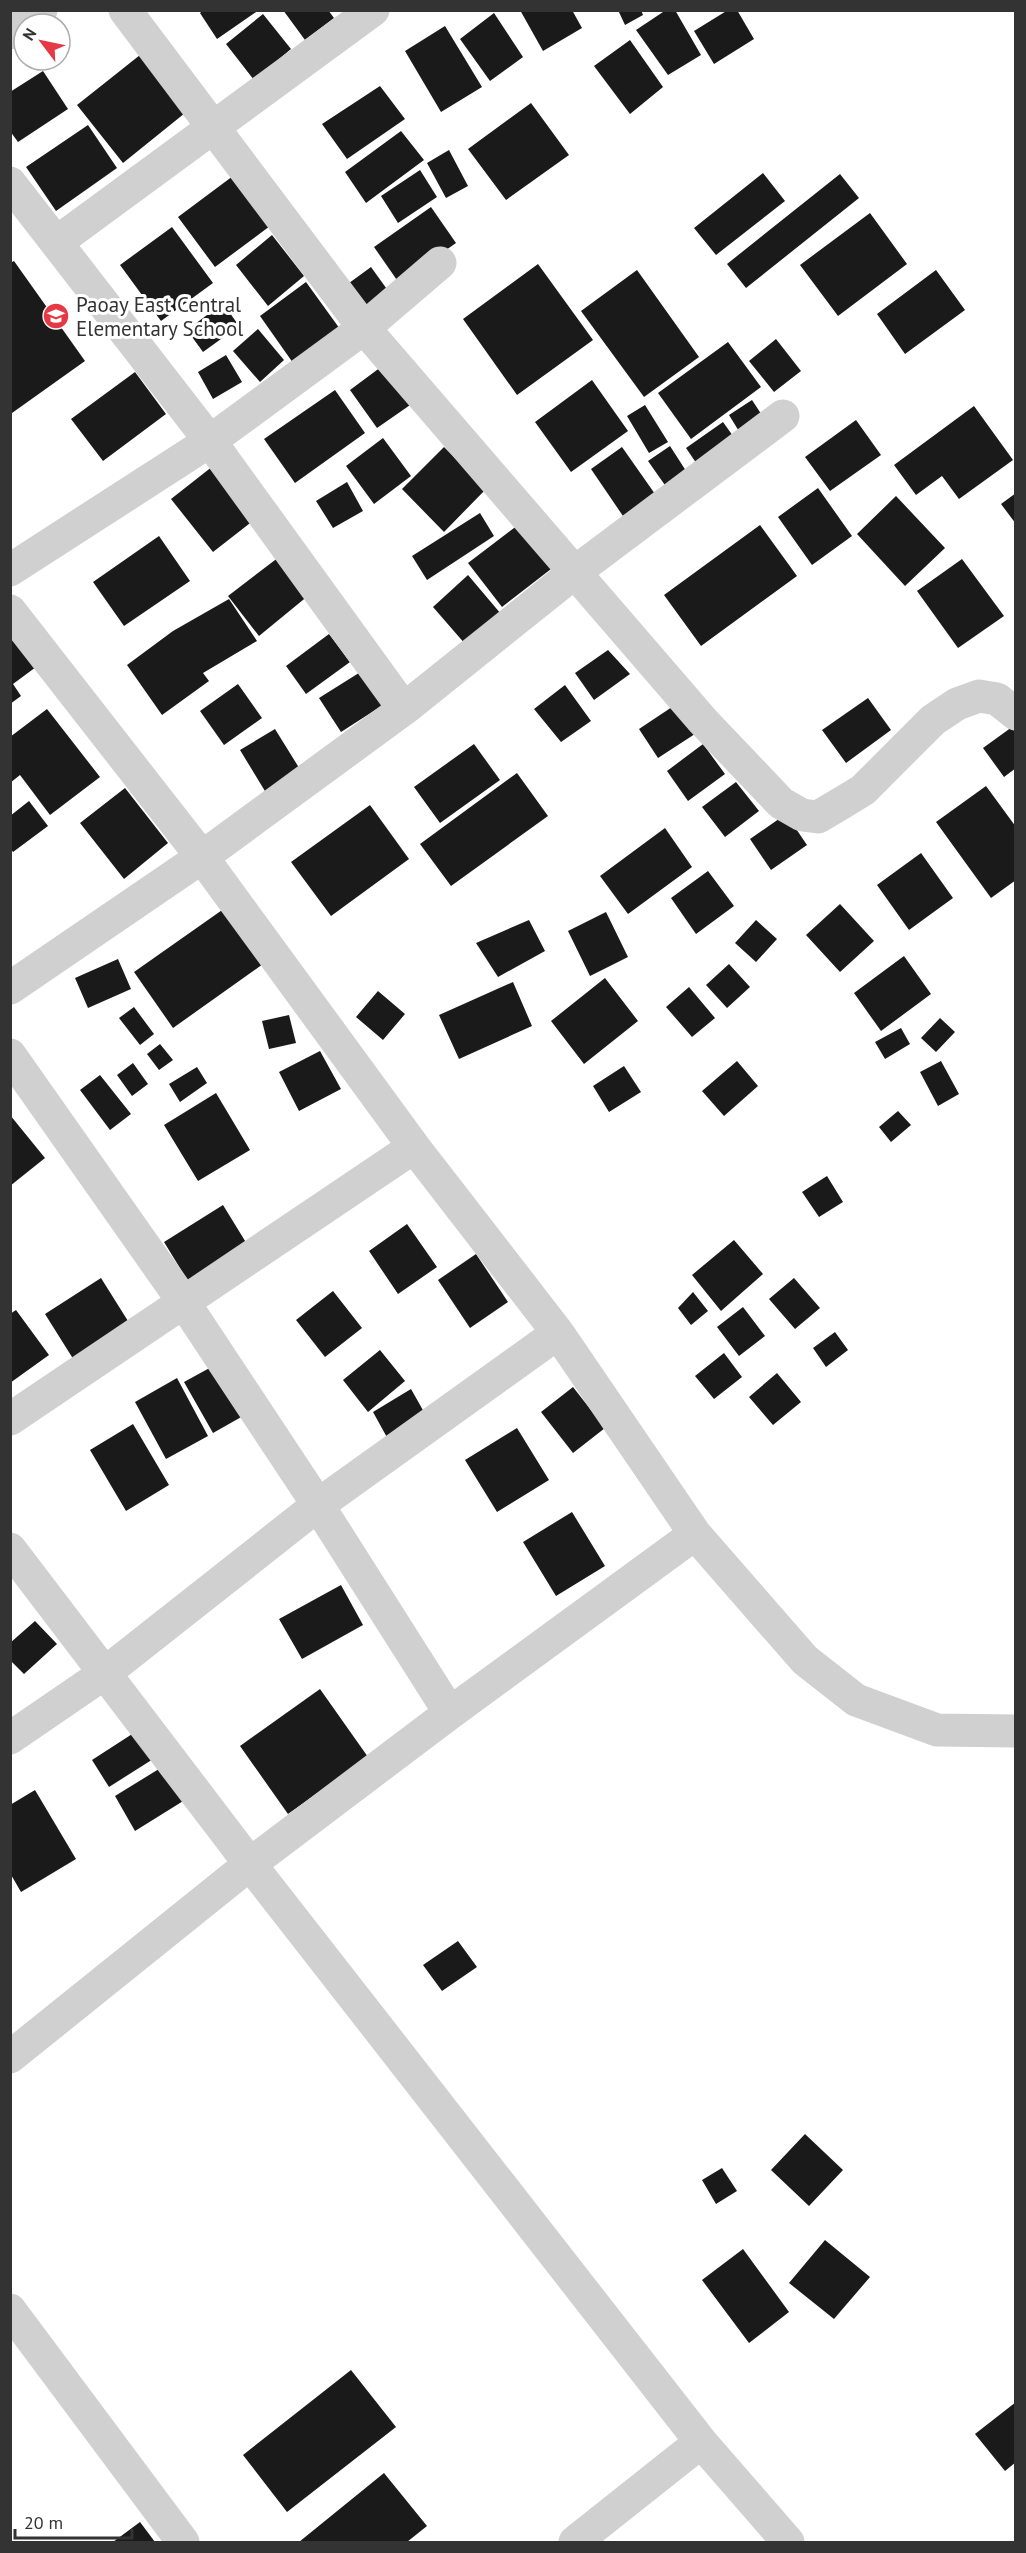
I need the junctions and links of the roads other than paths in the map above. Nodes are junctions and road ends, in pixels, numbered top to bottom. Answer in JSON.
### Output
{"nodes":[{"id":1,"x":41,"y":10,"type":"edge"},
{"id":2,"x":125,"y":10,"type":"edge"},
{"id":3,"x":373,"y":10,"type":"edge"},
{"id":4,"x":10,"y":33,"type":"edge"},
{"id":5,"x":213,"y":125,"type":"junction"},
{"id":6,"x":10,"y":183,"type":"edge"},
{"id":7,"x":57,"y":242,"type":"junction"},
{"id":8,"x":440,"y":263,"type":"dead end"},
{"id":9,"x":364,"y":328,"type":"junction"},
{"id":10,"x":783,"y":417,"type":"dead end"},
{"id":11,"x":210,"y":441,"type":"junction"},
{"id":12,"x":10,"y":570,"type":"edge"},
{"id":13,"x":575,"y":572,"type":"junction"},
{"id":14,"x":10,"y":611,"type":"edge"},
{"id":15,"x":404,"y":709,"type":"junction"},
{"id":16,"x":1016,"y":714,"type":"edge"},
{"id":17,"x":202,"y":857,"type":"junction"},
{"id":18,"x":10,"y":988,"type":"edge"},
{"id":19,"x":10,"y":1055,"type":"edge"},
{"id":20,"x":414,"y":1147,"type":"junction"},
{"id":21,"x":183,"y":1301,"type":"junction"},
{"id":22,"x":558,"y":1333,"type":"junction"},
{"id":23,"x":10,"y":1419,"type":"edge"},
{"id":24,"x":318,"y":1505,"type":"junction"},
{"id":25,"x":695,"y":1534,"type":"junction"},
{"id":26,"x":10,"y":1549,"type":"edge"},
{"id":27,"x":105,"y":1673,"type":"junction"},
{"id":28,"x":450,"y":1713,"type":"junction"},
{"id":29,"x":1016,"y":1731,"type":"edge"},
{"id":30,"x":10,"y":1738,"type":"edge"},
{"id":31,"x":250,"y":1864,"type":"junction"},
{"id":32,"x":10,"y":2057,"type":"edge"},
{"id":33,"x":10,"y":2310,"type":"edge"},
{"id":34,"x":701,"y":2442,"type":"junction"},
{"id":35,"x":183,"y":2542,"type":"edge"},
{"id":36,"x":576,"y":2542,"type":"edge"},
{"id":37,"x":788,"y":2542,"type":"edge"}],
"edges":[{"from":1,"to":4,"type":"street"},
{"from":2,"to":5,"type":"street"},
{"from":3,"to":5,"type":"street"},
{"from":5,"to":7,"type":"street"},
{"from":5,"to":9,"type":"street"},
{"from":6,"to":7,"type":"street"},
{"from":7,"to":11,"type":"street"},
{"from":8,"to":9,"type":"street"},
{"from":9,"to":11,"type":"street"},
{"from":9,"to":13,"type":"street"},
{"from":10,"to":13,"type":"street"},
{"from":11,"to":12,"type":"street"},
{"from":11,"to":15,"type":"street"},
{"from":13,"to":15,"type":"street"},
{"from":13,"to":16,"type":"street"},
{"from":14,"to":17,"type":"street"},
{"from":15,"to":17,"type":"street"},
{"from":17,"to":18,"type":"street"},
{"from":17,"to":20,"type":"street"},
{"from":19,"to":21,"type":"street"},
{"from":20,"to":21,"type":"street"},
{"from":20,"to":22,"type":"street"},
{"from":21,"to":23,"type":"street"},
{"from":21,"to":24,"type":"street"},
{"from":22,"to":24,"type":"street"},
{"from":22,"to":25,"type":"street"},
{"from":24,"to":27,"type":"street"},
{"from":24,"to":28,"type":"street"},
{"from":25,"to":28,"type":"street"},
{"from":25,"to":29,"type":"street"},
{"from":26,"to":27,"type":"street"},
{"from":27,"to":30,"type":"street"},
{"from":27,"to":31,"type":"street"},
{"from":28,"to":31,"type":"street"},
{"from":31,"to":32,"type":"street"},
{"from":31,"to":34,"type":"street"},
{"from":33,"to":35,"type":"street"},
{"from":34,"to":36,"type":"street"},
{"from":34,"to":37,"type":"street"}]}
